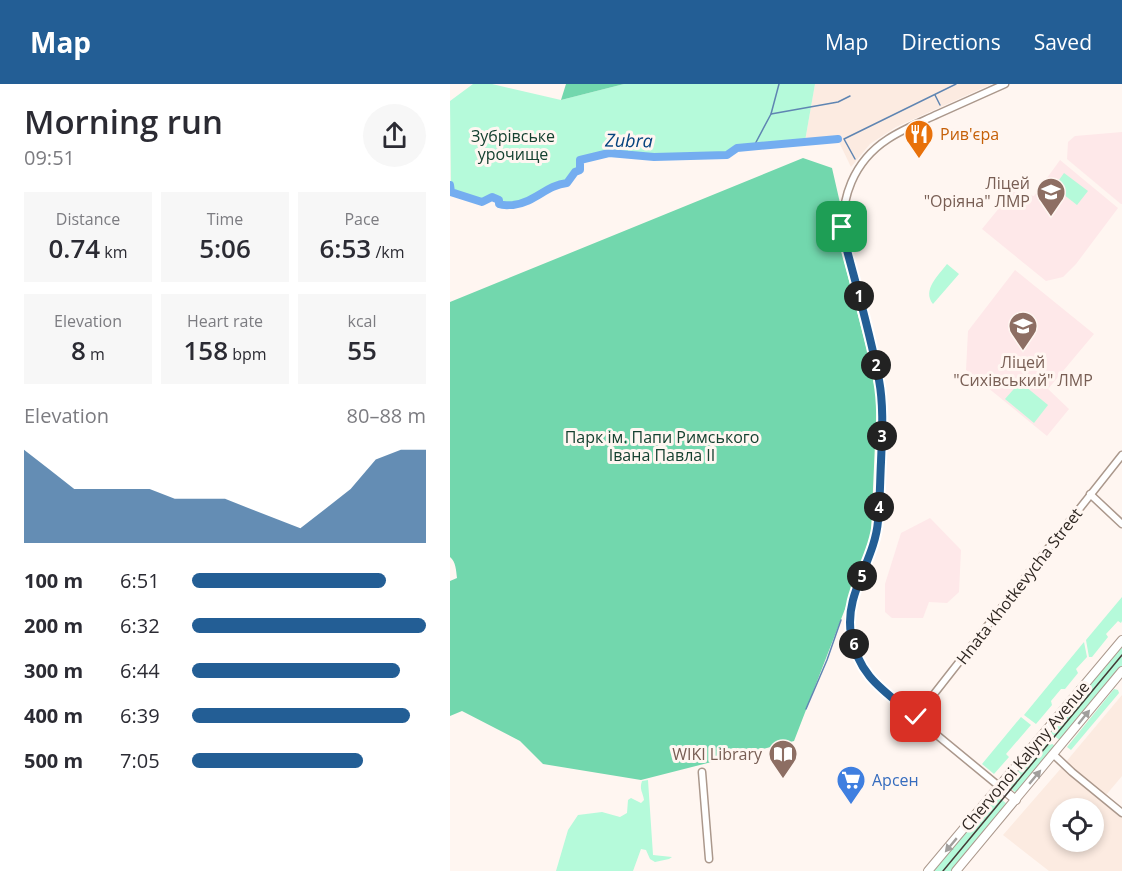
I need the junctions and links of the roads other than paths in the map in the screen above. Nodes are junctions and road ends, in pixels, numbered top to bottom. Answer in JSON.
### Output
{"nodes":[{"id":1,"x":1005,"y":84,"type":"edge"},
{"id":2,"x":1122,"y":455,"type":"edge"},
{"id":3,"x":1090,"y":494,"type":"junction"},
{"id":4,"x":1122,"y":524,"type":"edge"},
{"id":5,"x":1122,"y":640,"type":"edge"},
{"id":6,"x":1122,"y":671,"type":"edge"},
{"id":7,"x":916,"y":717,"type":"junction"},
{"id":8,"x":1054,"y":755,"type":"junction"},
{"id":9,"x":702,"y":772,"type":"dead end"},
{"id":10,"x":1000,"y":787,"type":"junction"},
{"id":11,"x":1016,"y":800,"type":"junction"},
{"id":12,"x":1122,"y":813,"type":"edge"},
{"id":13,"x":709,"y":859,"type":"dead end"},
{"id":14,"x":928,"y":871,"type":"edge"},
{"id":15,"x":956,"y":871,"type":"edge"}],
"edges":[{"from":1,"to":7,"type":"street"},
{"from":2,"to":3,"type":"street","name":"Hnata Khotkevycha Street"},
{"from":3,"to":4,"type":"street"},
{"from":3,"to":7,"type":"street","name":"Hnata Khotkevycha Street"},
{"from":5,"to":10,"type":"main road","name":"Chervonoi Kalyny Avenue"},
{"from":8,"to":6,"type":"main road","name":"Chervonoi Kalyny Avenue","one_way":true},
{"from":7,"to":10,"type":"street"},
{"from":11,"to":8,"type":"main road","name":"Chervonoi Kalyny Avenue","one_way":true},
{"from":8,"to":12,"type":"street"},
{"from":9,"to":13,"type":"street"},
{"from":10,"to":11,"type":"main road"},
{"from":10,"to":14,"type":"main road","name":"Chervonoi Kalyny Avenue","one_way":true},
{"from":11,"to":15,"type":"main road","name":"Chervonoi Kalyny Avenue"}]}
